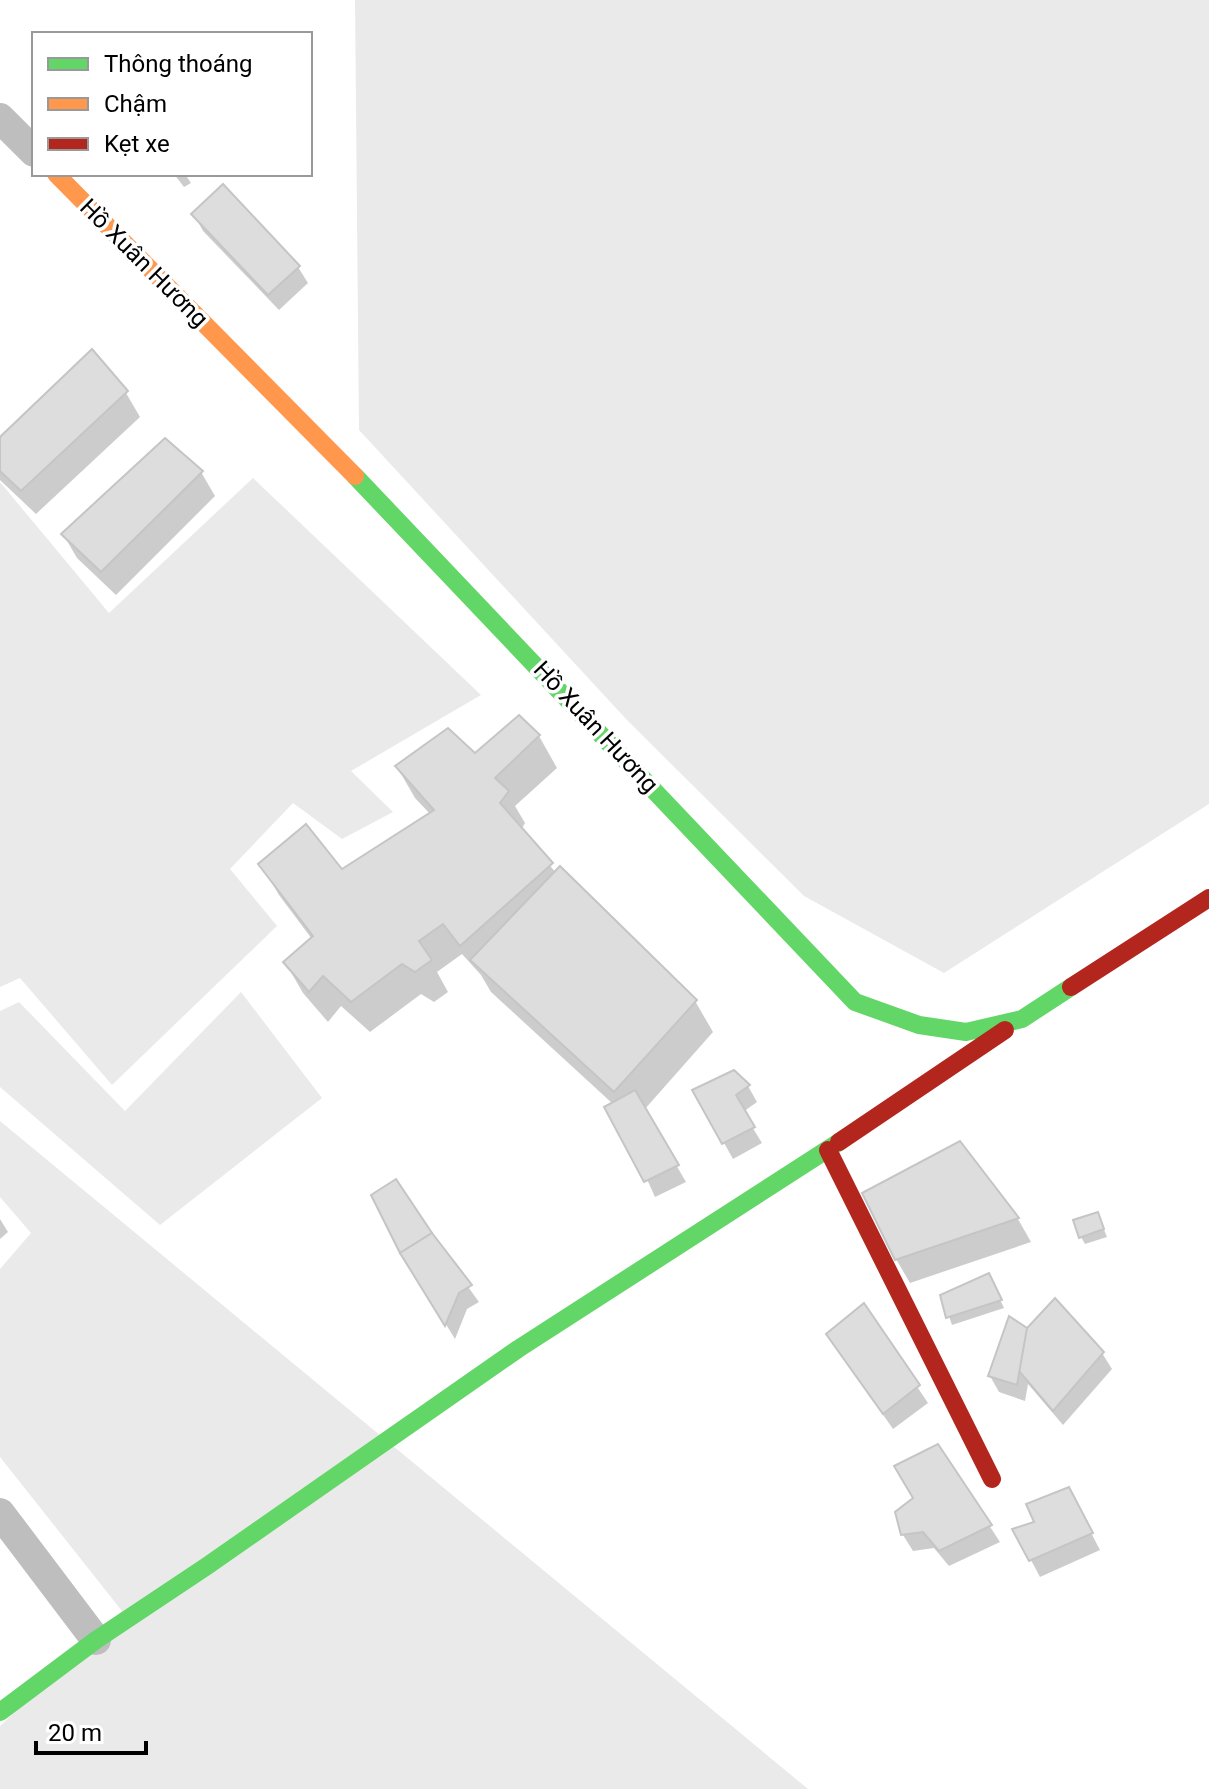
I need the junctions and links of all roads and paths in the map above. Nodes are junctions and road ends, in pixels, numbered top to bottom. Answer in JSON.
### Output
{"nodes":[{"id":1,"x":0,"y":118,"type":"edge"},
{"id":2,"x":32,"y":150,"type":"edge"},
{"id":3,"x":58,"y":176,"type":"edge"},
{"id":4,"x":1209,"y":898,"type":"edge"},
{"id":5,"x":1022,"y":1019,"type":"junction"},
{"id":6,"x":828,"y":1150,"type":"junction"},
{"id":7,"x":992,"y":1479,"type":"dead end"},
{"id":8,"x":0,"y":1513,"type":"edge"},
{"id":9,"x":96,"y":1640,"type":"junction"},
{"id":10,"x":0,"y":1712,"type":"edge"}],
"edges":[{"from":1,"to":2,"type":"street"},
{"from":3,"to":5,"type":"street","name":"Hồ Xuân Hương"},
{"from":4,"to":5,"type":"street","name":"Hồ Xuân Hương"},
{"from":5,"to":6,"type":"street"},
{"from":6,"to":7,"type":"street"},
{"from":6,"to":9,"type":"street"},
{"from":8,"to":9,"type":"street"},
{"from":9,"to":10,"type":"street"}]}
